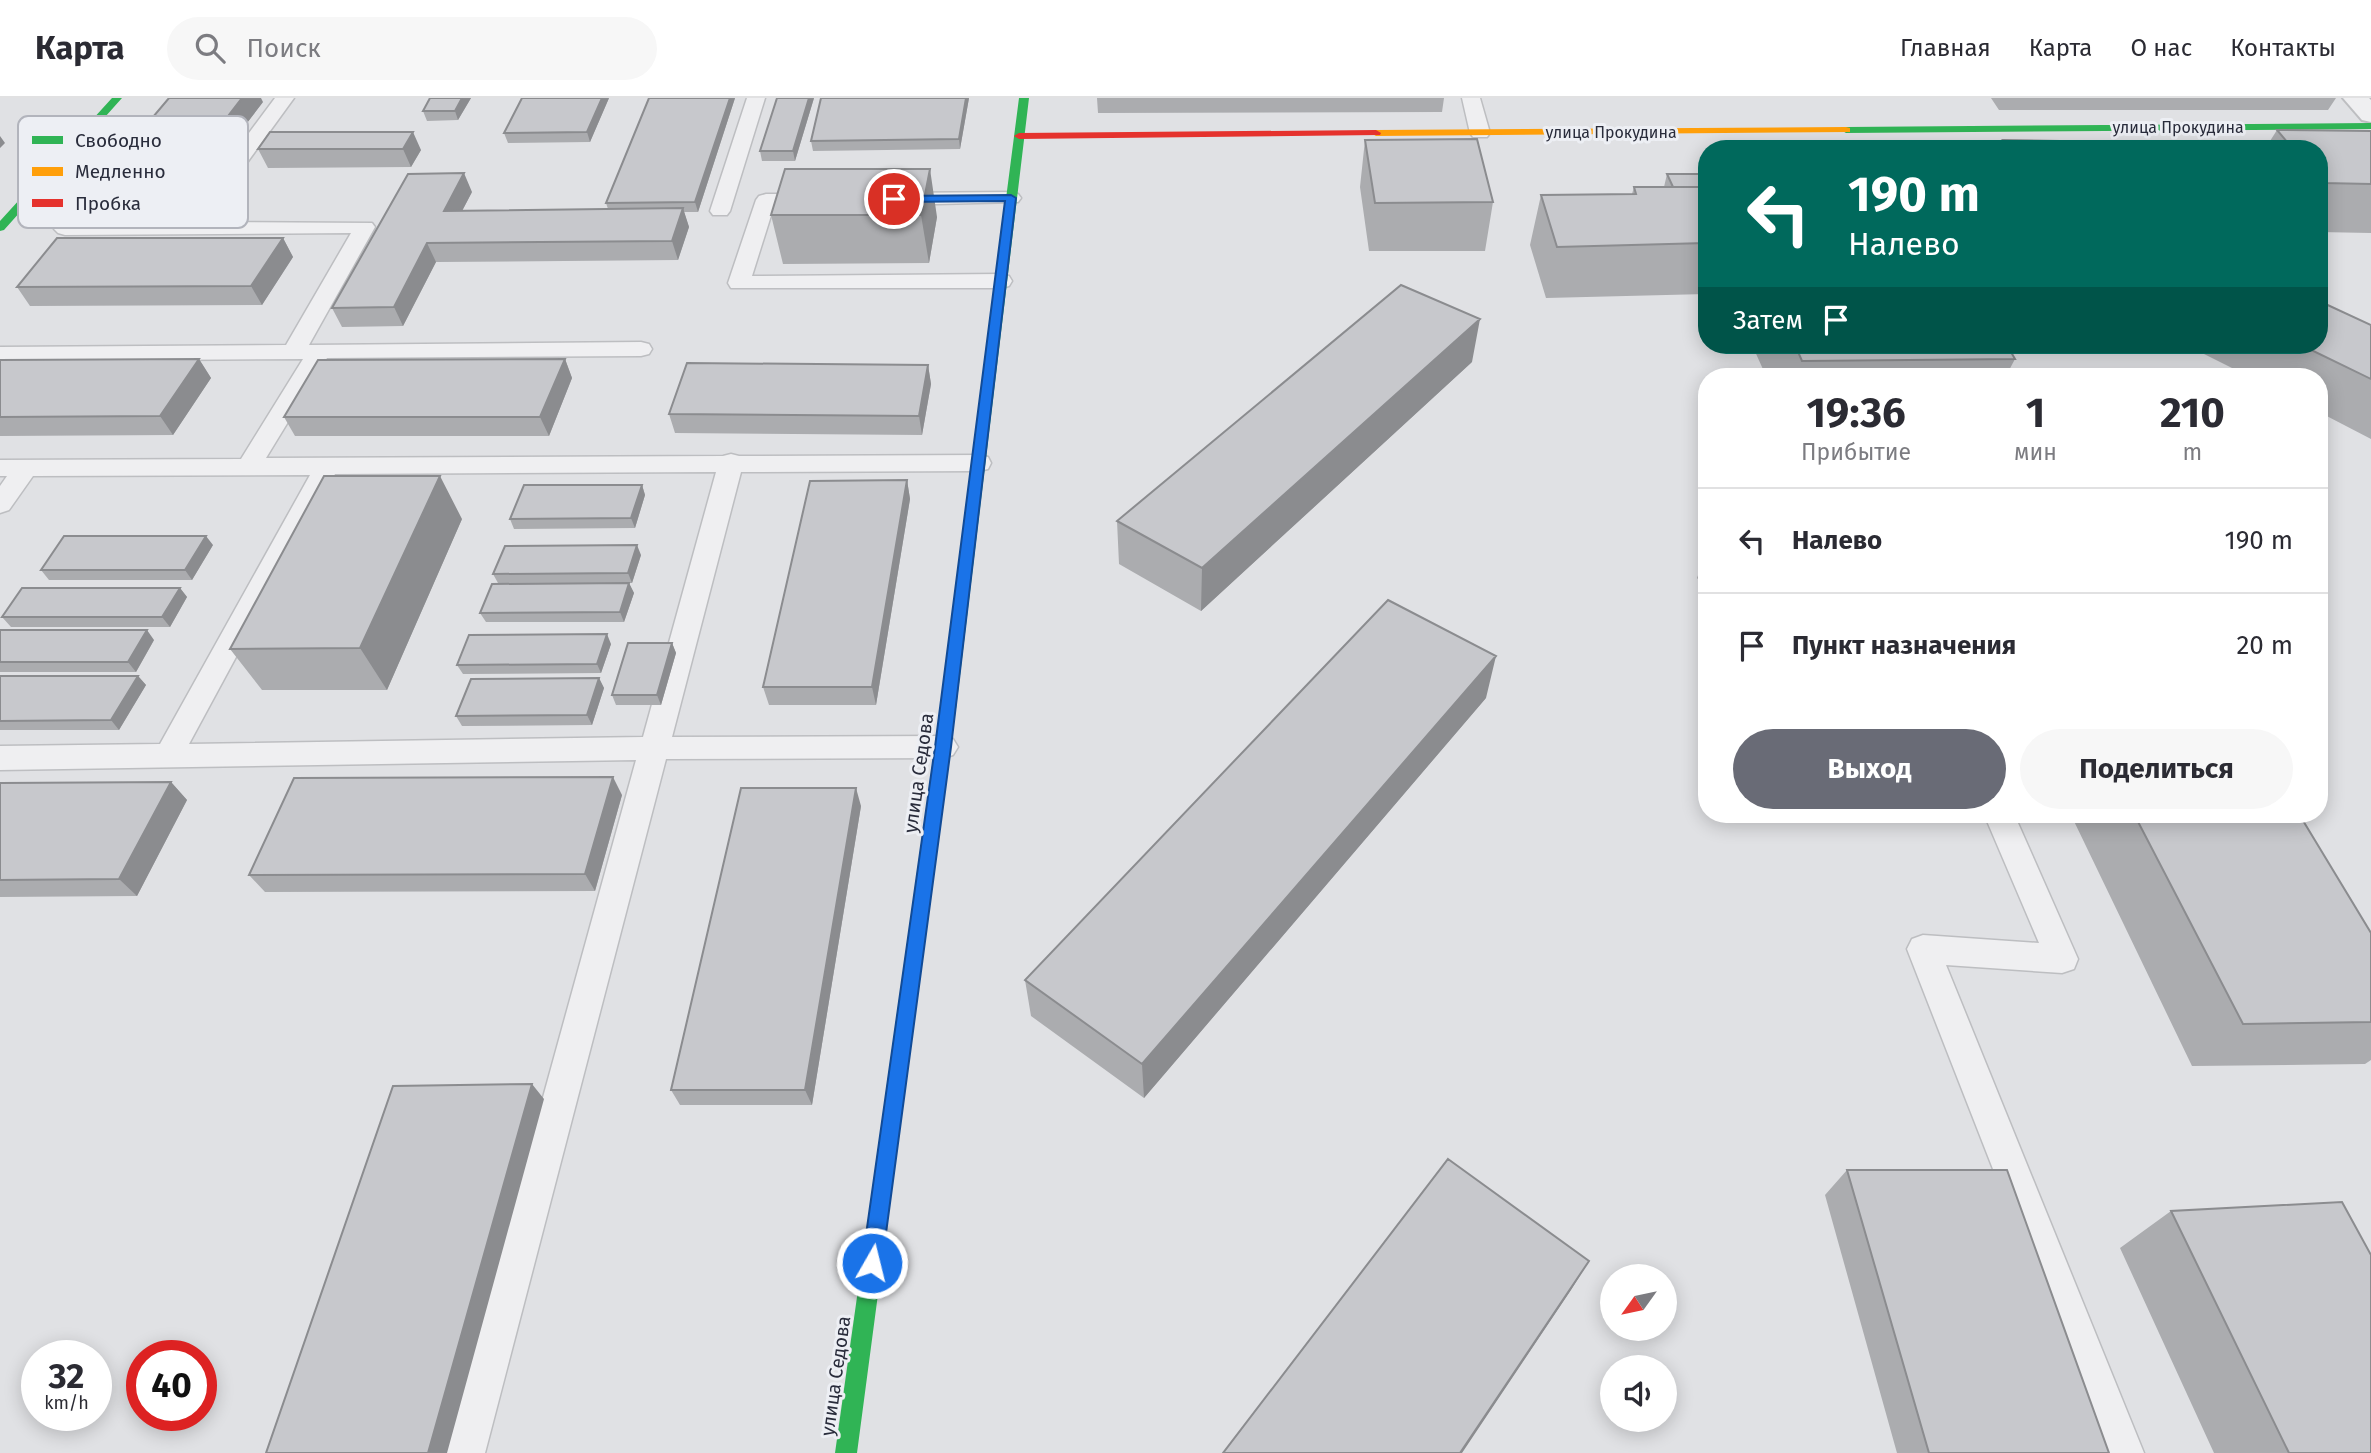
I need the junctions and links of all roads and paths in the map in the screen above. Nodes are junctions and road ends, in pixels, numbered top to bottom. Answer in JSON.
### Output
{"nodes":[{"id":1,"x":117,"y":98,"type":"edge"},
{"id":2,"x":285,"y":98,"type":"edge"},
{"id":3,"x":756,"y":98,"type":"edge"},
{"id":4,"x":1024,"y":98,"type":"edge"},
{"id":5,"x":1471,"y":98,"type":"edge"},
{"id":6,"x":2355,"y":98,"type":"edge"},
{"id":7,"x":2371,"y":115,"type":"edge"},
{"id":8,"x":101,"y":116,"type":"edge"},
{"id":9,"x":2371,"y":126,"type":"edge"},
{"id":10,"x":1480,"y":132,"type":"junction"},
{"id":11,"x":1018,"y":136,"type":"junction"},
{"id":12,"x":248,"y":148,"type":"edge"},
{"id":13,"x":1011,"y":198,"type":"junction"},
{"id":14,"x":875,"y":199,"type":"edge"},
{"id":15,"x":834,"y":200,"type":"edge"},
{"id":16,"x":18,"y":208,"type":"edge"},
{"id":17,"x":720,"y":211,"type":"dead end"},
{"id":18,"x":0,"y":228,"type":"edge"},
{"id":19,"x":189,"y":228,"type":"edge"},
{"id":20,"x":248,"y":228,"type":"edge"},
{"id":21,"x":65,"y":229,"type":"dead end"},
{"id":22,"x":1001,"y":281,"type":"junction"},
{"id":23,"x":641,"y":349,"type":"dead end"},
{"id":24,"x":293,"y":352,"type":"junction"},
{"id":25,"x":319,"y":352,"type":"junction"},
{"id":26,"x":0,"y":354,"type":"edge"},
{"id":27,"x":732,"y":462,"type":"junction"},
{"id":28,"x":979,"y":463,"type":"junction"},
{"id":29,"x":327,"y":466,"type":"junction"},
{"id":30,"x":248,"y":467,"type":"junction"},
{"id":31,"x":0,"y":468,"type":"edge"},
{"id":32,"x":26,"y":468,"type":"junction"},
{"id":33,"x":0,"y":504,"type":"edge"},
{"id":34,"x":943,"y":747,"type":"junction"},
{"id":35,"x":654,"y":748,"type":"junction"},
{"id":36,"x":168,"y":756,"type":"junction"},
{"id":37,"x":0,"y":758,"type":"edge"},
{"id":38,"x":2003,"y":823,"type":"edge"},
{"id":39,"x":465,"y":1453,"type":"edge"},
{"id":40,"x":846,"y":1453,"type":"edge"},
{"id":41,"x":2124,"y":1453,"type":"edge"}],
"edges":[{"from":1,"to":8,"type":"street"},
{"from":2,"to":12,"type":"lane"},
{"from":3,"to":17,"type":"lane"},
{"from":4,"to":11,"type":"street","name":"улица Седова"},
{"from":5,"to":10,"type":"lane"},
{"from":6,"to":7,"type":"street"},
{"from":9,"to":10,"type":"street","name":"улица Прокудина"},
{"from":10,"to":11,"type":"street","name":"улица Прокудина"},
{"from":11,"to":13,"type":"street","name":"улица Седова"},
{"from":13,"to":14,"type":"lane"},
{"from":13,"to":22,"type":"street","name":"улица Седова"},
{"from":15,"to":22,"type":"lane"},
{"from":16,"to":18,"type":"street"},
{"from":19,"to":21,"type":"lane"},
{"from":20,"to":24,"type":"lane"},
{"from":22,"to":28,"type":"street","name":"улица Седова"},
{"from":23,"to":25,"type":"lane"},
{"from":24,"to":25,"type":"lane"},
{"from":24,"to":26,"type":"lane"},
{"from":25,"to":30,"type":"lane"},
{"from":27,"to":28,"type":"lane"},
{"from":27,"to":29,"type":"lane"},
{"from":27,"to":35,"type":"lane"},
{"from":28,"to":34,"type":"street","name":"улица Седова"},
{"from":29,"to":30,"type":"lane"},
{"from":29,"to":36,"type":"lane"},
{"from":30,"to":32,"type":"lane"},
{"from":31,"to":32,"type":"lane"},
{"from":32,"to":33,"type":"lane"},
{"from":34,"to":35,"type":"lane"},
{"from":34,"to":40,"type":"street","name":"улица Седова"},
{"from":35,"to":36,"type":"lane"},
{"from":35,"to":39,"type":"lane"},
{"from":36,"to":37,"type":"lane"},
{"from":38,"to":41,"type":"lane"}]}
